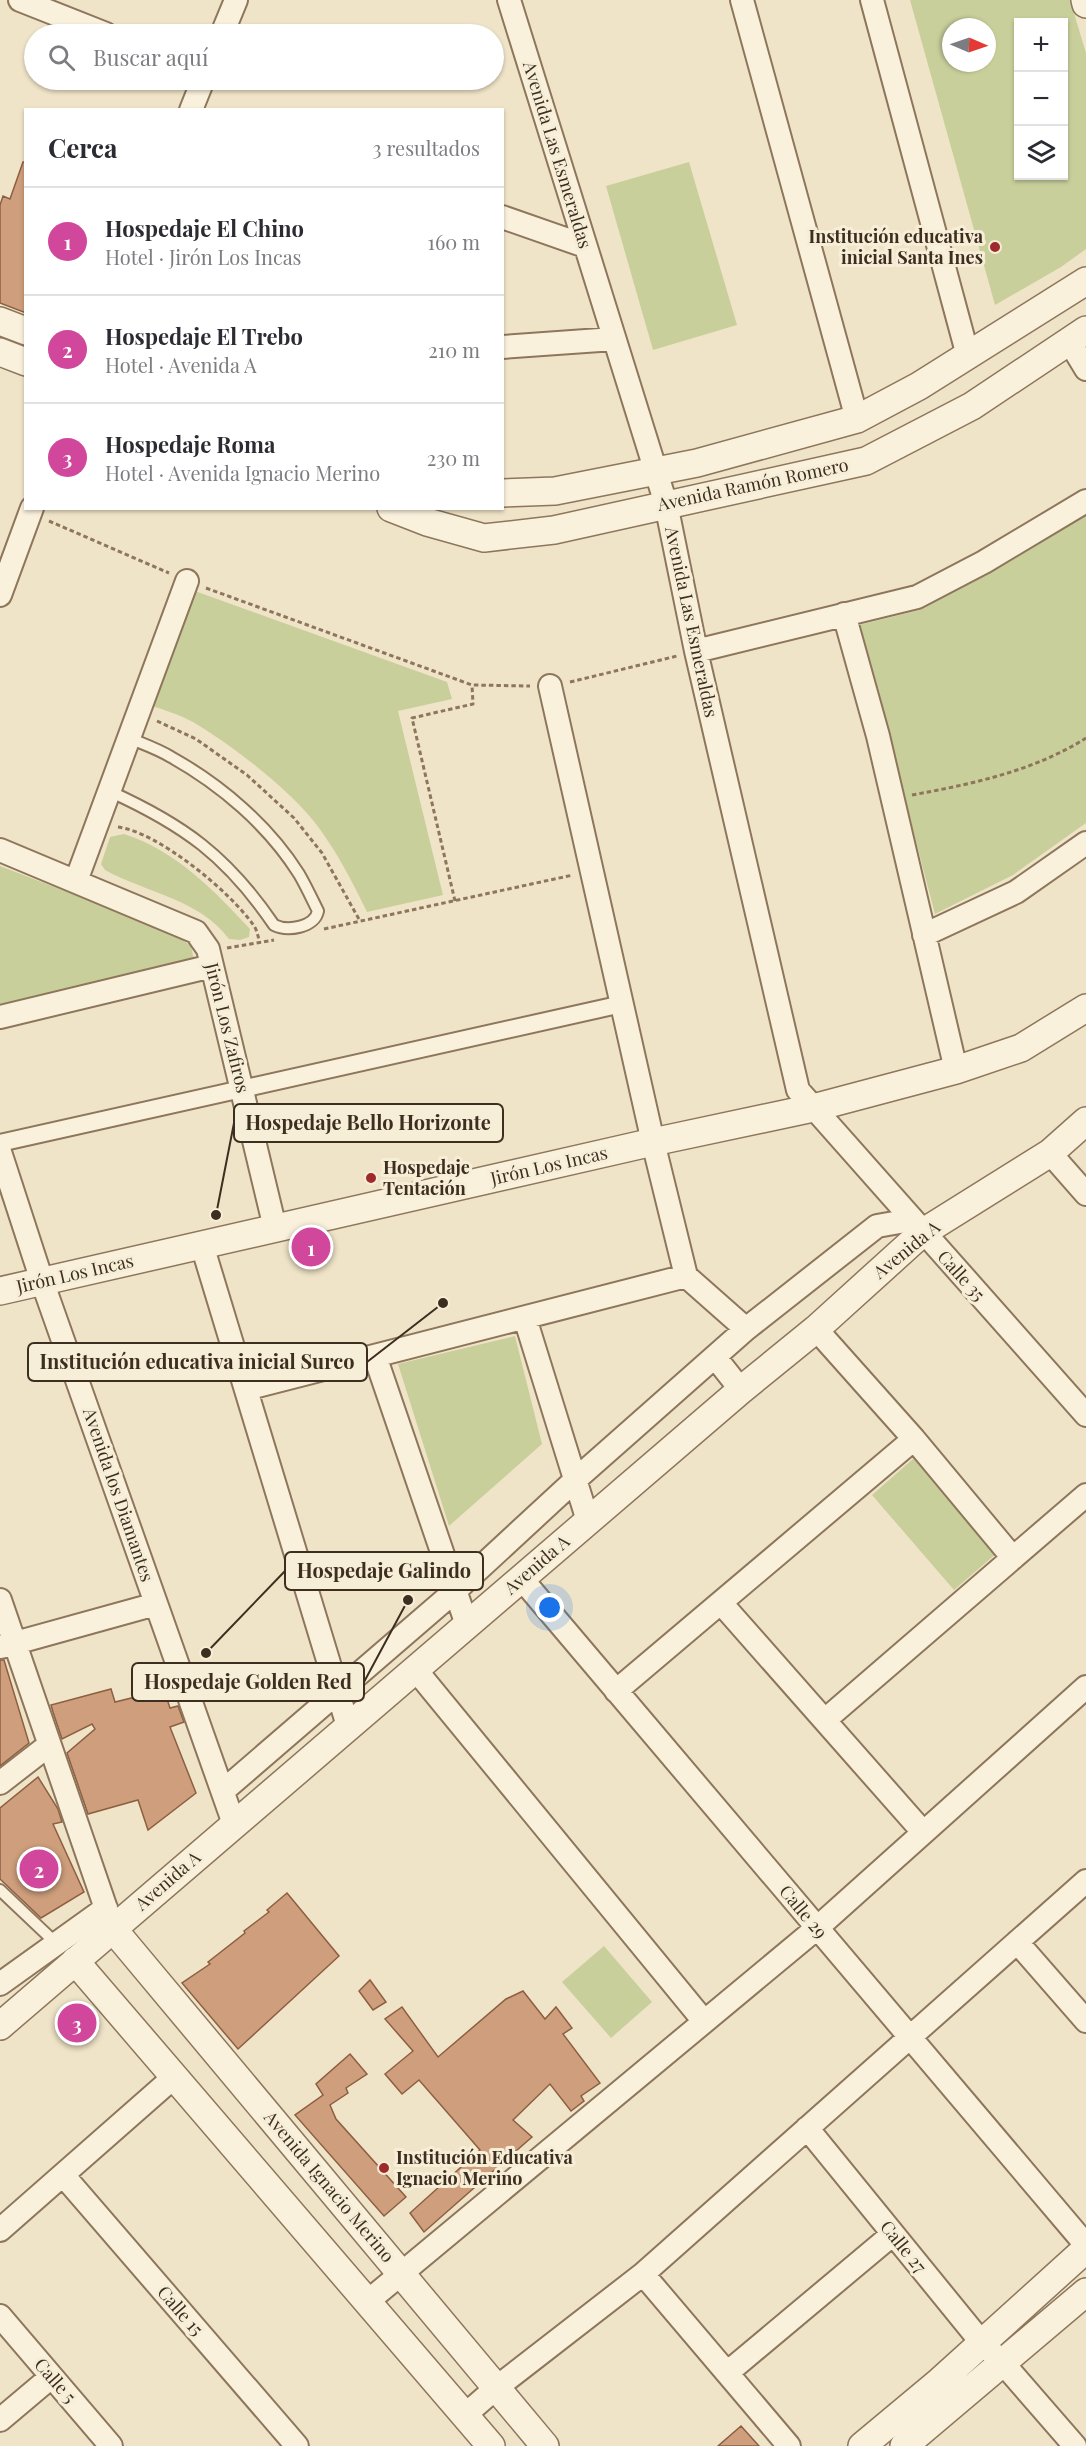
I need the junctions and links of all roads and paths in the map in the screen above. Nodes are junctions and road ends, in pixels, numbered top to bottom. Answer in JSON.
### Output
{"nodes":[{"id":1,"x":20,"y":0,"type":"edge"},
{"id":2,"x":236,"y":0,"type":"edge"},
{"id":3,"x":509,"y":0,"type":"edge"},
{"id":4,"x":742,"y":0,"type":"edge"},
{"id":5,"x":872,"y":0,"type":"edge"},
{"id":6,"x":80,"y":24,"type":"edge"},
{"id":7,"x":226,"y":24,"type":"edge"},
{"id":8,"x":186,"y":90,"type":"edge"},
{"id":9,"x":199,"y":90,"type":"edge"},
{"id":10,"x":192,"y":108,"type":"edge"},
{"id":11,"x":192,"y":108,"type":"edge"},
{"id":12,"x":504,"y":218,"type":"edge"},
{"id":13,"x":585,"y":246,"type":"junction"},
{"id":14,"x":1086,"y":281,"type":"edge"},
{"id":15,"x":0,"y":321,"type":"edge"},
{"id":16,"x":24,"y":330,"type":"edge"},
{"id":17,"x":1078,"y":335,"type":"edge"},
{"id":18,"x":614,"y":339,"type":"junction"},
{"id":19,"x":504,"y":347,"type":"edge"},
{"id":20,"x":0,"y":352,"type":"edge"},
{"id":21,"x":968,"y":356,"type":"junction"},
{"id":22,"x":24,"y":361,"type":"edge"},
{"id":23,"x":1086,"y":369,"type":"edge"},
{"id":24,"x":857,"y":419,"type":"junction"},
{"id":25,"x":655,"y":470,"type":"junction"},
{"id":26,"x":504,"y":494,"type":"edge"},
{"id":27,"x":1086,"y":501,"type":"edge"},
{"id":28,"x":666,"y":504,"type":"junction"},
{"id":29,"x":396,"y":510,"type":"edge"},
{"id":30,"x":31,"y":511,"type":"edge"},
{"id":31,"x":187,"y":581,"type":"junction"},
{"id":32,"x":0,"y":595,"type":"edge"},
{"id":33,"x":844,"y":614,"type":"junction"},
{"id":34,"x":696,"y":651,"type":"junction"},
{"id":35,"x":472,"y":684,"type":"junction"},
{"id":36,"x":550,"y":686,"type":"junction"},
{"id":37,"x":139,"y":713,"type":"junction"},
{"id":38,"x":129,"y":738,"type":"junction"},
{"id":39,"x":1086,"y":738,"type":"edge"},
{"id":40,"x":109,"y":791,"type":"junction"},
{"id":41,"x":893,"y":799,"type":"junction"},
{"id":42,"x":110,"y":827,"type":"dead end"},
{"id":43,"x":1086,"y":843,"type":"edge"},
{"id":44,"x":0,"y":850,"type":"edge"},
{"id":45,"x":592,"y":871,"type":"junction"},
{"id":46,"x":76,"y":881,"type":"junction"},
{"id":47,"x":455,"y":901,"type":"junction"},
{"id":48,"x":360,"y":921,"type":"junction"},
{"id":49,"x":316,"y":931,"type":"dead end"},
{"id":50,"x":924,"y":935,"type":"junction"},
{"id":51,"x":283,"y":938,"type":"dead end"},
{"id":52,"x":260,"y":943,"type":"junction"},
{"id":53,"x":227,"y":948,"type":"dead end"},
{"id":54,"x":212,"y":966,"type":"junction"},
{"id":55,"x":622,"y":1004,"type":"junction"},
{"id":56,"x":1086,"y":1008,"type":"edge"},
{"id":57,"x":0,"y":1017,"type":"edge"},
{"id":58,"x":956,"y":1070,"type":"junction"},
{"id":59,"x":242,"y":1090,"type":"junction"},
{"id":60,"x":813,"y":1108,"type":"junction"},
{"id":61,"x":1086,"y":1121,"type":"edge"},
{"id":62,"x":653,"y":1142,"type":"junction"},
{"id":63,"x":0,"y":1143,"type":"edge"},
{"id":64,"x":0,"y":1152,"type":"edge"},
{"id":65,"x":1050,"y":1152,"type":"junction"},
{"id":66,"x":1086,"y":1194,"type":"edge"},
{"id":67,"x":917,"y":1227,"type":"junction"},
{"id":68,"x":275,"y":1228,"type":"junction"},
{"id":69,"x":202,"y":1245,"type":"junction"},
{"id":70,"x":686,"y":1276,"type":"junction"},
{"id":71,"x":45,"y":1289,"type":"junction"},
{"id":72,"x":0,"y":1291,"type":"edge"},
{"id":73,"x":525,"y":1317,"type":"junction"},
{"id":74,"x":746,"y":1329,"type":"junction"},
{"id":75,"x":816,"y":1329,"type":"junction"},
{"id":76,"x":375,"y":1356,"type":"junction"},
{"id":77,"x":715,"y":1357,"type":"junction"},
{"id":78,"x":246,"y":1389,"type":"junction"},
{"id":79,"x":741,"y":1390,"type":"junction"},
{"id":80,"x":1086,"y":1415,"type":"edge"},
{"id":81,"x":914,"y":1439,"type":"junction"},
{"id":82,"x":574,"y":1480,"type":"junction"},
{"id":83,"x":1086,"y":1495,"type":"edge"},
{"id":84,"x":588,"y":1521,"type":"junction"},
{"id":85,"x":1013,"y":1558,"type":"junction"},
{"id":86,"x":521,"y":1578,"type":"junction"},
{"id":87,"x":455,"y":1591,"type":"junction"},
{"id":88,"x":154,"y":1597,"type":"junction"},
{"id":89,"x":0,"y":1600,"type":"edge"},
{"id":90,"x":721,"y":1603,"type":"junction"},
{"id":91,"x":467,"y":1625,"type":"junction"},
{"id":92,"x":7,"y":1645,"type":"edge"},
{"id":93,"x":415,"y":1669,"type":"junction"},
{"id":94,"x":1086,"y":1687,"type":"edge"},
{"id":95,"x":338,"y":1690,"type":"junction"},
{"id":96,"x":616,"y":1691,"type":"junction"},
{"id":97,"x":825,"y":1720,"type":"junction"},
{"id":98,"x":348,"y":1726,"type":"junction"},
{"id":99,"x":49,"y":1745,"type":"junction"},
{"id":100,"x":0,"y":1784,"type":"edge"},
{"id":101,"x":223,"y":1791,"type":"junction"},
{"id":102,"x":234,"y":1824,"type":"junction"},
{"id":103,"x":923,"y":1833,"type":"junction"},
{"id":104,"x":1086,"y":1881,"type":"edge"},
{"id":105,"x":0,"y":1890,"type":"edge"},
{"id":106,"x":109,"y":1918,"type":"junction"},
{"id":107,"x":817,"y":1928,"type":"junction"},
{"id":108,"x":55,"y":1942,"type":"junction"},
{"id":109,"x":1017,"y":1942,"type":"junction"},
{"id":110,"x":75,"y":1961,"type":"junction"},
{"id":111,"x":0,"y":1984,"type":"edge"},
{"id":112,"x":703,"y":2020,"type":"junction"},
{"id":113,"x":1086,"y":2021,"type":"edge"},
{"id":114,"x":0,"y":2026,"type":"edge"},
{"id":115,"x":910,"y":2037,"type":"junction"},
{"id":116,"x":174,"y":2077,"type":"junction"},
{"id":117,"x":807,"y":2128,"type":"junction"},
{"id":118,"x":63,"y":2175,"type":"junction"},
{"id":119,"x":0,"y":2230,"type":"edge"},
{"id":120,"x":893,"y":2234,"type":"junction"},
{"id":121,"x":1086,"y":2247,"type":"edge"},
{"id":122,"x":401,"y":2273,"type":"junction"},
{"id":123,"x":643,"y":2274,"type":"junction"},
{"id":124,"x":1086,"y":2292,"type":"edge"},
{"id":125,"x":367,"y":2302,"type":"junction"},
{"id":126,"x":0,"y":2316,"type":"edge"},
{"id":127,"x":982,"y":2343,"type":"junction"},
{"id":128,"x":1002,"y":2362,"type":"junction"},
{"id":129,"x":727,"y":2373,"type":"junction"},
{"id":130,"x":51,"y":2377,"type":"junction"},
{"id":131,"x":496,"y":2388,"type":"junction"},
{"id":132,"x":465,"y":2415,"type":"junction"},
{"id":133,"x":0,"y":2420,"type":"edge"},
{"id":134,"x":111,"y":2446,"type":"edge"},
{"id":135,"x":297,"y":2446,"type":"edge"},
{"id":136,"x":491,"y":2446,"type":"edge"},
{"id":137,"x":545,"y":2446,"type":"edge"},
{"id":138,"x":789,"y":2446,"type":"edge"},
{"id":139,"x":862,"y":2446,"type":"edge"},
{"id":140,"x":904,"y":2446,"type":"edge"},
{"id":141,"x":1075,"y":2446,"type":"edge"}],
"edges":[{"from":1,"to":6,"type":"street"},
{"from":2,"to":7,"type":"street"},
{"from":3,"to":13,"type":"street","name":"Avenida Las Esmeraldas"},
{"from":4,"to":24,"type":"street"},
{"from":5,"to":21,"type":"street"},
{"from":8,"to":10,"type":"street"},
{"from":9,"to":11,"type":"street"},
{"from":12,"to":13,"type":"street"},
{"from":13,"to":18,"type":"street","name":"Avenida Las Esmeraldas"},
{"from":14,"to":21,"type":"street","name":"Avenida Ramón Romero"},
{"from":15,"to":16,"type":"street"},
{"from":17,"to":23,"type":"street"},
{"from":17,"to":28,"type":"street","name":"Avenida Ramón Romero"},
{"from":18,"to":19,"type":"street"},
{"from":18,"to":25,"type":"street","name":"Avenida Las Esmeraldas"},
{"from":20,"to":22,"type":"street"},
{"from":21,"to":24,"type":"street","name":"Avenida Ramón Romero"},
{"from":24,"to":25,"type":"street","name":"Avenida Ramón Romero"},
{"from":25,"to":26,"type":"street","name":"Avenida Ramón Romero"},
{"from":25,"to":28,"type":"street","name":"Avenida Las Esmeraldas"},
{"from":27,"to":33,"type":"street"},
{"from":28,"to":29,"type":"street","name":"Avenida Ramón Romero"},
{"from":28,"to":34,"type":"street","name":"Avenida Las Esmeraldas"},
{"from":30,"to":31,"type":"path"},
{"from":30,"to":32,"type":"street"},
{"from":31,"to":35,"type":"path"},
{"from":31,"to":37,"type":"street"},
{"from":33,"to":34,"type":"street"},
{"from":33,"to":41,"type":"street"},
{"from":34,"to":36,"type":"path"},
{"from":34,"to":60,"type":"street","name":"Avenida Las Esmeraldas"},
{"from":35,"to":36,"type":"path"},
{"from":35,"to":47,"type":"path"},
{"from":36,"to":45,"type":"street"},
{"from":37,"to":38,"type":"street"},
{"from":37,"to":48,"type":"path"},
{"from":38,"to":40,"type":"street"},
{"from":38,"to":40,"type":"lane"},
{"from":39,"to":41,"type":"path"},
{"from":40,"to":46,"type":"street"},
{"from":41,"to":50,"type":"street"},
{"from":42,"to":52,"type":"path"},
{"from":43,"to":50,"type":"street"},
{"from":44,"to":46,"type":"street","name":"Jirón Los Zafiros"},
{"from":45,"to":47,"type":"path"},
{"from":45,"to":55,"type":"street"},
{"from":46,"to":54,"type":"street","name":"Jirón Los Zafiros"},
{"from":47,"to":48,"type":"path"},
{"from":48,"to":49,"type":"path"},
{"from":50,"to":58,"type":"street"},
{"from":51,"to":52,"type":"path"},
{"from":52,"to":53,"type":"path"},
{"from":54,"to":57,"type":"street"},
{"from":54,"to":59,"type":"street","name":"Jirón Los Zafiros"},
{"from":55,"to":59,"type":"street"},
{"from":55,"to":62,"type":"street"},
{"from":56,"to":58,"type":"street","name":"Jirón Los Incas"},
{"from":58,"to":60,"type":"street","name":"Jirón Los Incas"},
{"from":59,"to":63,"type":"street"},
{"from":59,"to":68,"type":"street","name":"Jirón Los Zafiros"},
{"from":60,"to":62,"type":"street","name":"Jirón Los Incas"},
{"from":60,"to":67,"type":"street","name":"Calle 35"},
{"from":61,"to":65,"type":"street","name":"Avenida A"},
{"from":62,"to":68,"type":"street","name":"Jirón Los Incas"},
{"from":62,"to":70,"type":"street"},
{"from":64,"to":71,"type":"street"},
{"from":65,"to":66,"type":"street"},
{"from":65,"to":67,"type":"street","name":"Avenida A"},
{"from":67,"to":74,"type":"street"},
{"from":67,"to":75,"type":"street","name":"Avenida A"},
{"from":67,"to":80,"type":"street","name":"Calle 35"},
{"from":68,"to":69,"type":"street","name":"Jirón Los Incas"},
{"from":69,"to":71,"type":"street","name":"Jirón Los Incas"},
{"from":69,"to":78,"type":"street"},
{"from":70,"to":73,"type":"street"},
{"from":70,"to":74,"type":"street"},
{"from":71,"to":72,"type":"street","name":"Jirón Los Incas"},
{"from":71,"to":88,"type":"street","name":"Avenida los Diamantes"},
{"from":73,"to":76,"type":"street"},
{"from":73,"to":82,"type":"street"},
{"from":74,"to":77,"type":"street"},
{"from":75,"to":79,"type":"street","name":"Avenida A"},
{"from":75,"to":81,"type":"street"},
{"from":76,"to":78,"type":"street"},
{"from":76,"to":87,"type":"street"},
{"from":77,"to":79,"type":"street"},
{"from":77,"to":82,"type":"street"},
{"from":78,"to":95,"type":"street"},
{"from":79,"to":84,"type":"street","name":"Avenida A"},
{"from":81,"to":85,"type":"street"},
{"from":81,"to":90,"type":"street"},
{"from":82,"to":84,"type":"street"},
{"from":82,"to":87,"type":"street"},
{"from":83,"to":85,"type":"street"},
{"from":84,"to":86,"type":"street","name":"Avenida A"},
{"from":85,"to":97,"type":"street"},
{"from":86,"to":91,"type":"street","name":"Avenida A"},
{"from":86,"to":96,"type":"street","name":"Calle 29"},
{"from":87,"to":91,"type":"street"},
{"from":87,"to":95,"type":"street"},
{"from":88,"to":92,"type":"street"},
{"from":88,"to":101,"type":"street","name":"Avenida los Diamantes"},
{"from":89,"to":92,"type":"street"},
{"from":90,"to":96,"type":"street"},
{"from":90,"to":97,"type":"street"},
{"from":91,"to":93,"type":"street","name":"Avenida A"},
{"from":92,"to":99,"type":"street"},
{"from":93,"to":98,"type":"street","name":"Avenida A"},
{"from":93,"to":112,"type":"street"},
{"from":94,"to":103,"type":"street"},
{"from":95,"to":98,"type":"street"},
{"from":95,"to":101,"type":"street"},
{"from":96,"to":107,"type":"street","name":"Calle 29"},
{"from":97,"to":103,"type":"street"},
{"from":98,"to":102,"type":"street","name":"Avenida A"},
{"from":99,"to":100,"type":"street"},
{"from":99,"to":106,"type":"street"},
{"from":101,"to":102,"type":"street","name":"Avenida los Diamantes"},
{"from":102,"to":106,"type":"street","name":"Avenida A"},
{"from":103,"to":107,"type":"street"},
{"from":104,"to":109,"type":"street"},
{"from":105,"to":108,"type":"lane"},
{"from":106,"to":108,"type":"street"},
{"from":106,"to":110,"type":"street","name":"Avenida A"},
{"from":106,"to":122,"type":"street","name":"Avenida Ignacio Merino"},
{"from":107,"to":112,"type":"street"},
{"from":107,"to":115,"type":"street","name":"Calle 29"},
{"from":108,"to":110,"type":"lane"},
{"from":108,"to":111,"type":"street"},
{"from":109,"to":113,"type":"street"},
{"from":109,"to":115,"type":"street"},
{"from":110,"to":114,"type":"street","name":"Avenida A"},
{"from":110,"to":116,"type":"street"},
{"from":112,"to":122,"type":"street"},
{"from":115,"to":117,"type":"street"},
{"from":115,"to":121,"type":"street","name":"Calle 29"},
{"from":116,"to":118,"type":"street"},
{"from":116,"to":125,"type":"street"},
{"from":117,"to":120,"type":"street","name":"Calle 27"},
{"from":117,"to":123,"type":"street"},
{"from":118,"to":119,"type":"street"},
{"from":118,"to":135,"type":"street","name":"Calle 15"},
{"from":120,"to":127,"type":"street","name":"Calle 27"},
{"from":120,"to":129,"type":"street"},
{"from":121,"to":127,"type":"street"},
{"from":122,"to":125,"type":"street"},
{"from":122,"to":131,"type":"street","name":"Avenida Ignacio Merino"},
{"from":123,"to":129,"type":"street"},
{"from":123,"to":131,"type":"street"},
{"from":124,"to":128,"type":"street"},
{"from":125,"to":132,"type":"street"},
{"from":126,"to":130,"type":"street","name":"Calle 5"},
{"from":127,"to":128,"type":"street","name":"Calle 27"},
{"from":127,"to":139,"type":"street"},
{"from":128,"to":140,"type":"street"},
{"from":128,"to":141,"type":"street","name":"Calle 27"},
{"from":129,"to":138,"type":"street"},
{"from":130,"to":133,"type":"street"},
{"from":130,"to":134,"type":"street","name":"Calle 5"},
{"from":131,"to":132,"type":"street"},
{"from":131,"to":137,"type":"street","name":"Avenida Ignacio Merino"},
{"from":132,"to":136,"type":"street"}]}
